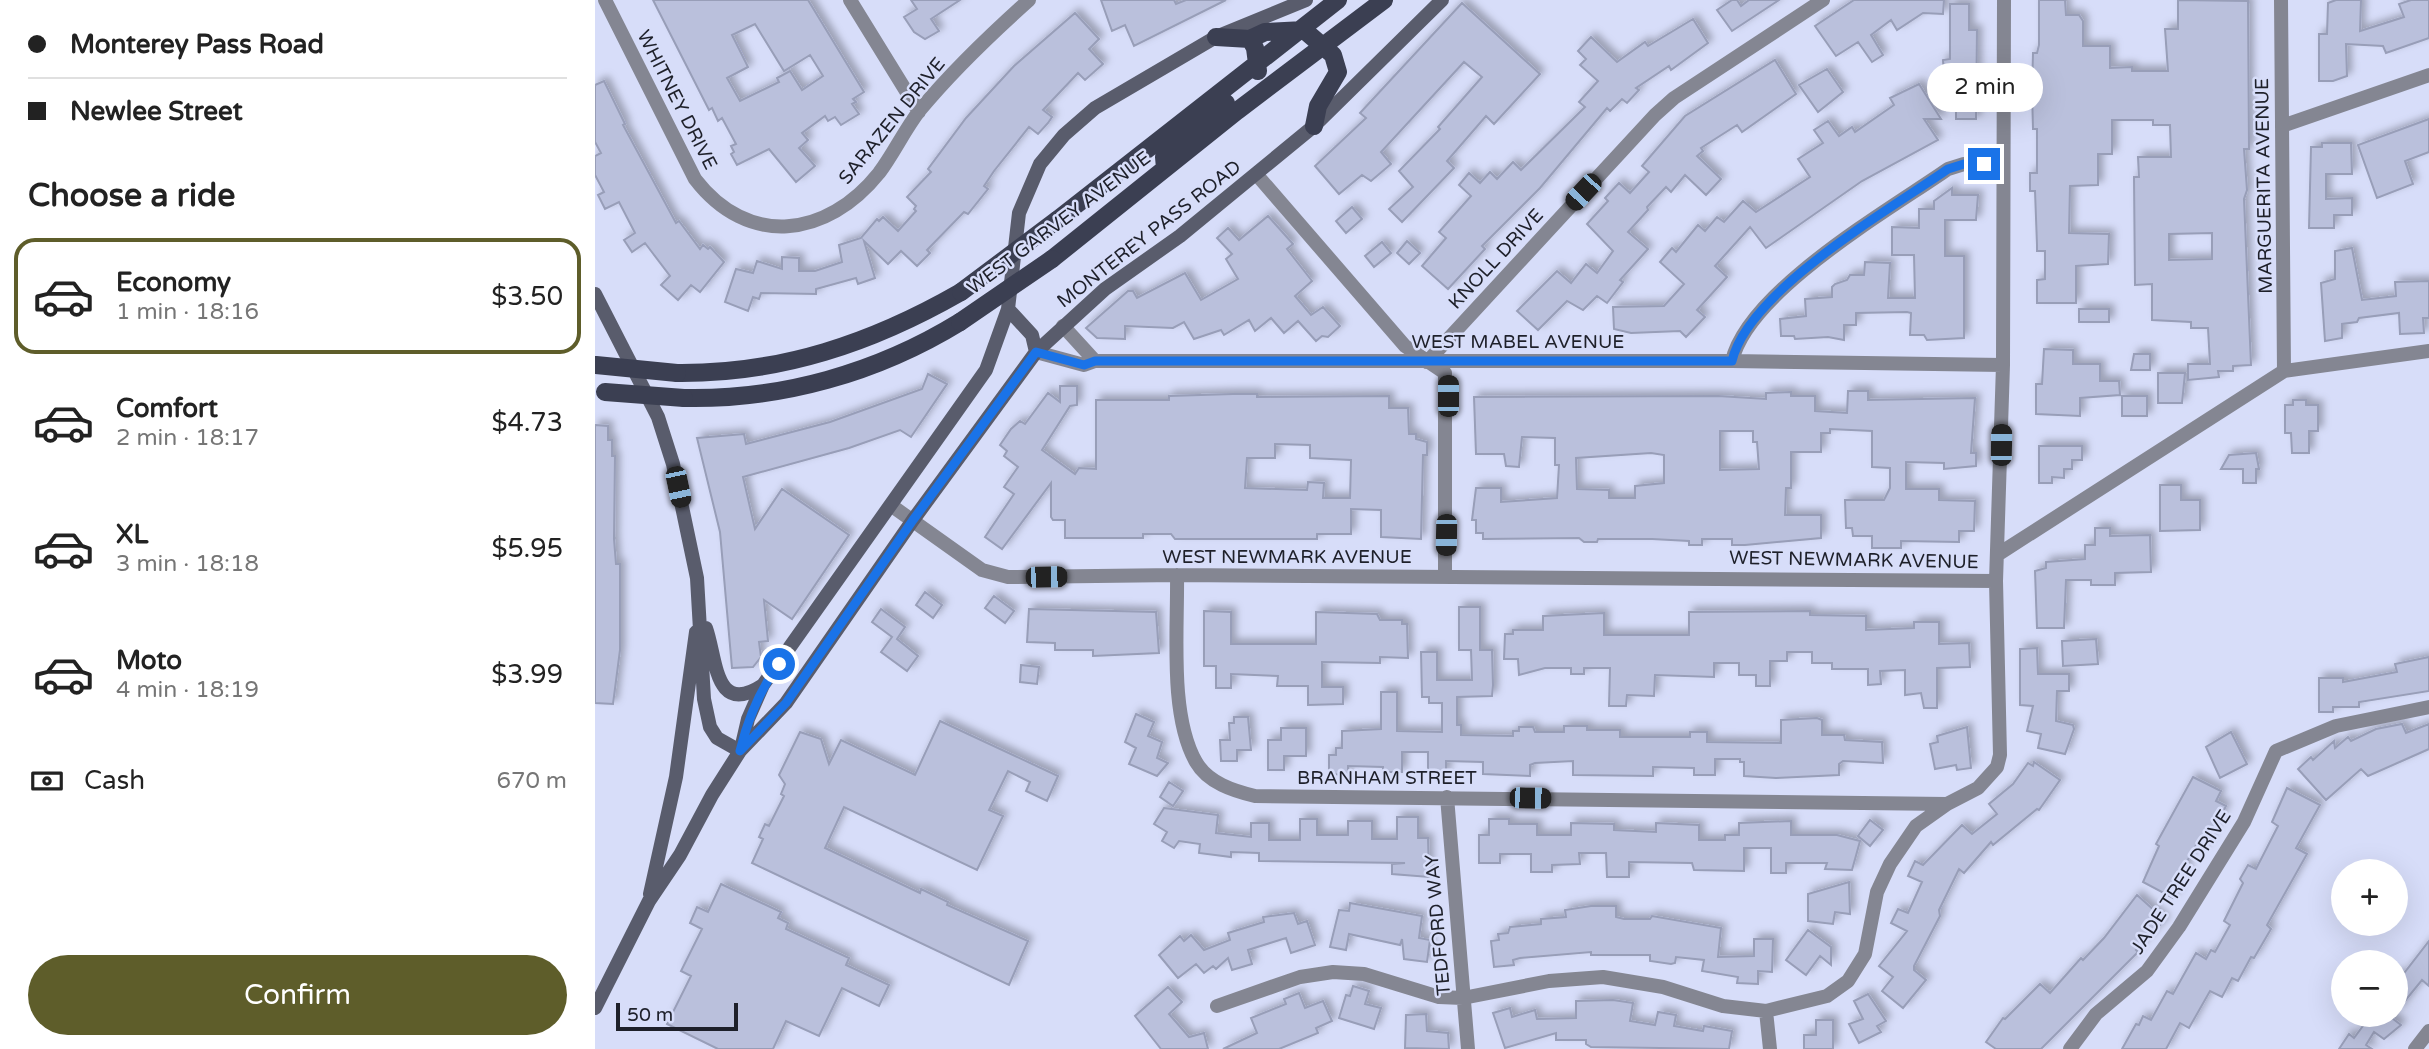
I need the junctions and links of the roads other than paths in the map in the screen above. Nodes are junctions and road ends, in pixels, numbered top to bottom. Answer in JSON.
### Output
{"nodes":[{"id":1,"x":605,"y":0,"type":"edge"},
{"id":2,"x":850,"y":0,"type":"edge"},
{"id":3,"x":1029,"y":0,"type":"edge"},
{"id":4,"x":1306,"y":0,"type":"edge"},
{"id":5,"x":1338,"y":0,"type":"edge"},
{"id":6,"x":1384,"y":0,"type":"edge"},
{"id":7,"x":1442,"y":0,"type":"edge"},
{"id":8,"x":1823,"y":0,"type":"edge"},
{"id":9,"x":2004,"y":0,"type":"edge"},
{"id":10,"x":2281,"y":0,"type":"edge"},
{"id":11,"x":1304,"y":30,"type":"junction"},
{"id":12,"x":1216,"y":37,"type":"junction"},
{"id":13,"x":1250,"y":38,"type":"junction"},
{"id":14,"x":1322,"y":46,"type":"junction"},
{"id":15,"x":1258,"y":64,"type":"junction"},
{"id":16,"x":2429,"y":75,"type":"edge"},
{"id":17,"x":919,"y":112,"type":"junction"},
{"id":18,"x":1314,"y":126,"type":"junction"},
{"id":19,"x":2282,"y":126,"type":"junction"},
{"id":20,"x":2003,"y":164,"type":"junction"},
{"id":21,"x":1165,"y":168,"type":"junction"},
{"id":22,"x":1257,"y":175,"type":"junction"},
{"id":23,"x":764,"y":226,"type":"joint"},
{"id":24,"x":595,"y":294,"type":"edge"},
{"id":25,"x":1008,"y":309,"type":"junction"},
{"id":26,"x":1063,"y":326,"type":"junction"},
{"id":27,"x":2429,"y":351,"type":"edge"},
{"id":28,"x":1036,"y":352,"type":"junction"},
{"id":29,"x":1095,"y":361,"type":"junction"},
{"id":30,"x":1732,"y":361,"type":"junction"},
{"id":31,"x":1427,"y":362,"type":"junction"},
{"id":32,"x":595,"y":365,"type":"edge"},
{"id":33,"x":2003,"y":365,"type":"junction"},
{"id":34,"x":2284,"y":371,"type":"junction"},
{"id":35,"x":600,"y":391,"type":"edge"},
{"id":36,"x":892,"y":506,"type":"junction"},
{"id":37,"x":913,"y":520,"type":"junction"},
{"id":38,"x":1997,"y":555,"type":"junction"},
{"id":39,"x":1177,"y":575,"type":"junction"},
{"id":40,"x":1445,"y":577,"type":"junction"},
{"id":41,"x":1996,"y":582,"type":"junction"},
{"id":42,"x":700,"y":614,"type":"junction"},
{"id":43,"x":763,"y":685,"type":"junction"},
{"id":44,"x":2429,"y":707,"type":"edge"},
{"id":45,"x":740,"y":751,"type":"junction"},
{"id":46,"x":1447,"y":797,"type":"junction"},
{"id":47,"x":1947,"y":804,"type":"junction"},
{"id":48,"x":649,"y":901,"type":"junction"},
{"id":49,"x":1463,"y":998,"type":"junction"},
{"id":50,"x":1217,"y":1006,"type":"dead end"},
{"id":51,"x":595,"y":1008,"type":"edge"},
{"id":52,"x":1766,"y":1011,"type":"junction"},
{"id":53,"x":2429,"y":1031,"type":"edge"},
{"id":54,"x":1468,"y":1049,"type":"edge"},
{"id":55,"x":1770,"y":1049,"type":"edge"},
{"id":56,"x":2070,"y":1049,"type":"edge"},
{"id":57,"x":2415,"y":1049,"type":"edge"}],
"edges":[{"from":1,"to":23,"type":"street","name":"WHITNEY DRIVE"},
{"from":2,"to":17,"type":"street"},
{"from":3,"to":17,"type":"street","name":"SARAZEN DRIVE"},
{"from":4,"to":12,"type":"main road","name":"MONTEREY PASS ROAD"},
{"from":5,"to":11,"type":"main road","name":"WEST GARVEY AVENUE"},
{"from":6,"to":14,"type":"main road","name":"WEST GARVEY AVENUE"},
{"from":7,"to":18,"type":"main road","name":"MONTEREY PASS ROAD"},
{"from":8,"to":31,"type":"street","name":"KNOLL DRIVE"},
{"from":9,"to":20,"type":"street"},
{"from":10,"to":19,"type":"street","name":"MARGUERITA AVENUE"},
{"from":11,"to":13,"type":"main road"},
{"from":11,"to":14,"type":"main road"},
{"from":11,"to":15,"type":"main road","name":"WEST GARVEY AVENUE"},
{"from":12,"to":13,"type":"main road"},
{"from":12,"to":25,"type":"main road","name":"MONTEREY PASS ROAD"},
{"from":13,"to":15,"type":"main road"},
{"from":14,"to":18,"type":"main road"},
{"from":14,"to":21,"type":"main road","name":"WEST GARVEY AVENUE"},
{"from":15,"to":21,"type":"main road"},
{"from":15,"to":32,"type":"main road","name":"WEST GARVEY AVENUE","bridge":true},
{"from":16,"to":19,"type":"street"},
{"from":17,"to":23,"type":"street","name":"SARAZEN DRIVE"},
{"from":18,"to":22,"type":"main road","name":"MONTEREY PASS ROAD"},
{"from":19,"to":34,"type":"street","name":"MARGUERITA AVENUE"},
{"from":20,"to":30,"type":"street"},
{"from":20,"to":33,"type":"street"},
{"from":21,"to":35,"type":"main road","name":"WEST GARVEY AVENUE","bridge":true},
{"from":22,"to":26,"type":"main road","name":"MONTEREY PASS ROAD"},
{"from":22,"to":31,"type":"street"},
{"from":24,"to":42,"type":"main road"},
{"from":25,"to":28,"type":"main road"},
{"from":25,"to":36,"type":"main road","name":"MONTEREY PASS ROAD"},
{"from":26,"to":28,"type":"main road","name":"MONTEREY PASS ROAD"},
{"from":26,"to":29,"type":"street"},
{"from":27,"to":34,"type":"street","name":"WEST NEWMARK AVENUE"},
{"from":28,"to":29,"type":"street","name":"WEST MABEL AVENUE"},
{"from":28,"to":37,"type":"main road","name":"MONTEREY PASS ROAD"},
{"from":29,"to":31,"type":"street","name":"WEST MABEL AVENUE"},
{"from":30,"to":31,"type":"street","name":"WEST MABEL AVENUE"},
{"from":30,"to":33,"type":"street","name":"WEST MABEL AVENUE"},
{"from":31,"to":40,"type":"street"},
{"from":33,"to":38,"type":"street"},
{"from":34,"to":38,"type":"street","name":"WEST NEWMARK AVENUE"},
{"from":36,"to":37,"type":"street","name":"WEST NEWMARK AVENUE"},
{"from":36,"to":43,"type":"main road","name":"MONTEREY PASS ROAD"},
{"from":37,"to":39,"type":"street","name":"WEST NEWMARK AVENUE"},
{"from":37,"to":45,"type":"main road","name":"MONTEREY PASS ROAD"},
{"from":38,"to":41,"type":"street"},
{"from":39,"to":40,"type":"street","name":"WEST NEWMARK AVENUE"},
{"from":39,"to":46,"type":"street","name":"BRANHAM STREET"},
{"from":40,"to":41,"type":"street","name":"WEST NEWMARK AVENUE"},
{"from":41,"to":47,"type":"street"},
{"from":42,"to":43,"type":"main road"},
{"from":42,"to":45,"type":"main road"},
{"from":42,"to":48,"type":"main road"},
{"from":43,"to":45,"type":"main road","name":"MONTEREY PASS ROAD"},
{"from":44,"to":56,"type":"street","name":"JADE TREE DRIVE"},
{"from":45,"to":48,"type":"main road","name":"MONTEREY PASS ROAD"},
{"from":46,"to":47,"type":"street","name":"BRANHAM STREET"},
{"from":46,"to":49,"type":"street","name":"TEDFORD WAY"},
{"from":47,"to":52,"type":"street"},
{"from":48,"to":51,"type":"main road","name":"MONTEREY PASS ROAD"},
{"from":49,"to":50,"type":"street"},
{"from":49,"to":52,"type":"street"},
{"from":49,"to":54,"type":"street","name":"TEDFORD WAY"},
{"from":52,"to":55,"type":"street"},
{"from":53,"to":57,"type":"street"}]}
